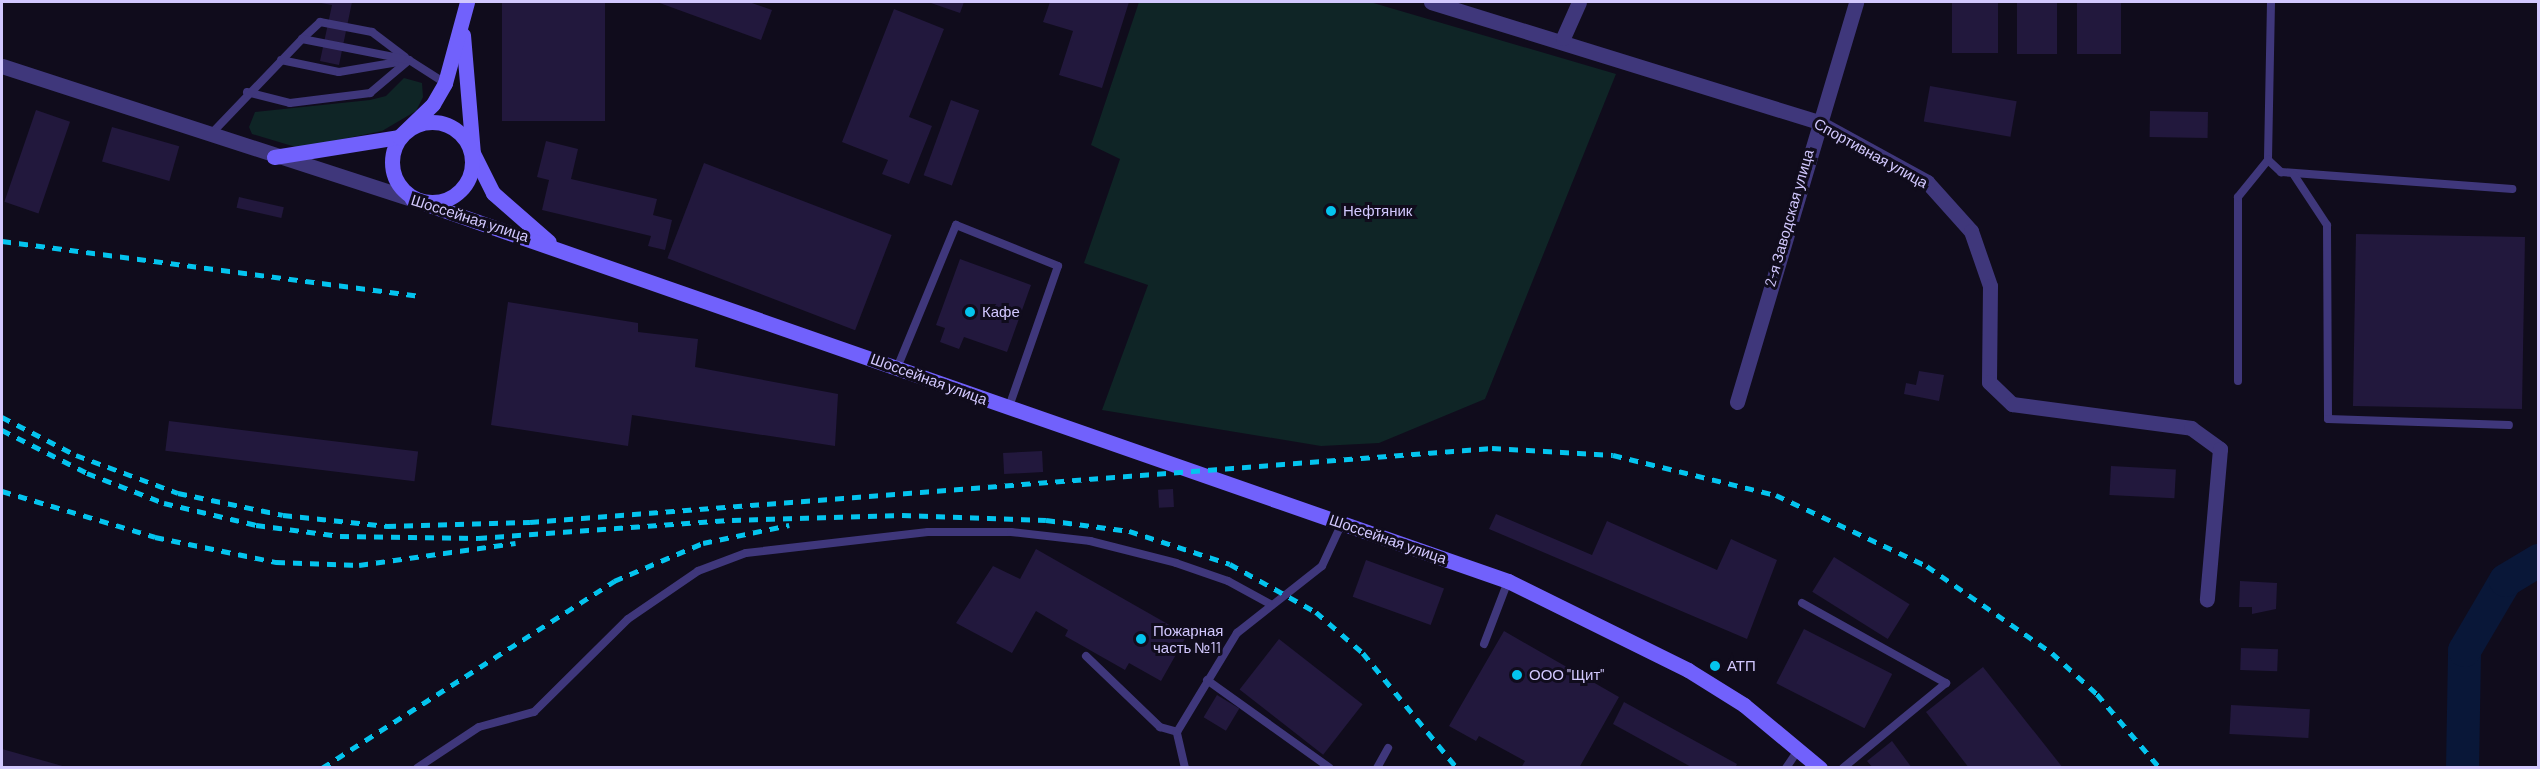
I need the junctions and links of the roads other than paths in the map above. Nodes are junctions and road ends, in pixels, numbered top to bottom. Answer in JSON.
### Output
{"nodes":[{"id":1,"x":467,"y":2,"type":"edge"},
{"id":2,"x":1431,"y":2,"type":"edge"},
{"id":3,"x":1579,"y":2,"type":"edge"},
{"id":4,"x":1856,"y":2,"type":"edge"},
{"id":5,"x":2271,"y":2,"type":"edge"},
{"id":6,"x":462,"y":28,"type":"junction"},
{"id":7,"x":1563,"y":38,"type":"junction"},
{"id":8,"x":302,"y":39,"type":"junction"},
{"id":9,"x":281,"y":60,"type":"junction"},
{"id":10,"x":409,"y":60,"type":"junction"},
{"id":11,"x":2,"y":66,"type":"edge"},
{"id":12,"x":445,"y":83,"type":"junction"},
{"id":13,"x":247,"y":92,"type":"junction"},
{"id":14,"x":1816,"y":121,"type":"junction"},
{"id":15,"x":211,"y":136,"type":"junction"},
{"id":16,"x":399,"y":136,"type":"junction"},
{"id":17,"x":473,"y":153,"type":"junction"},
{"id":18,"x":274,"y":157,"type":"junction"},
{"id":19,"x":2268,"y":160,"type":"junction"},
{"id":20,"x":2294,"y":175,"type":"junction"},
{"id":21,"x":2512,"y":189,"type":"dead end"},
{"id":22,"x":412,"y":199,"type":"junction"},
{"id":23,"x":554,"y":246,"type":"junction"},
{"id":24,"x":897,"y":368,"type":"junction"},
{"id":25,"x":2238,"y":381,"type":"dead end"},
{"id":26,"x":1737,"y":402,"type":"dead end"},
{"id":27,"x":1009,"y":407,"type":"junction"},
{"id":28,"x":2509,"y":424,"type":"dead end"},
{"id":29,"x":1342,"y":523,"type":"junction"},
{"id":30,"x":1508,"y":581,"type":"junction"},
{"id":31,"x":2207,"y":599,"type":"dead end"},
{"id":32,"x":1802,"y":603,"type":"dead end"},
{"id":33,"x":1272,"y":605,"type":"junction"},
{"id":34,"x":1484,"y":644,"type":"dead end"},
{"id":35,"x":1086,"y":656,"type":"dead end"},
{"id":36,"x":1207,"y":680,"type":"junction"},
{"id":37,"x":1177,"y":732,"type":"junction"},
{"id":38,"x":1388,"y":748,"type":"dead end"},
{"id":39,"x":1800,"y":748,"type":"junction"},
{"id":40,"x":417,"y":768,"type":"edge"},
{"id":41,"x":1185,"y":768,"type":"edge"},
{"id":42,"x":1330,"y":768,"type":"edge"},
{"id":43,"x":1377,"y":768,"type":"edge"},
{"id":44,"x":1786,"y":768,"type":"edge"},
{"id":45,"x":1820,"y":768,"type":"edge"},
{"id":46,"x":1843,"y":768,"type":"edge"}],
"edges":[{"from":1,"to":6,"type":"main road"},
{"from":2,"to":7,"type":"street","name":"Спортивная улица"},
{"from":3,"to":7,"type":"street"},
{"from":4,"to":14,"type":"street","name":"2-я Заводская улица"},
{"from":5,"to":19,"type":"lane"},
{"from":6,"to":12,"type":"main road"},
{"from":6,"to":17,"type":"main road"},
{"from":7,"to":14,"type":"street","name":"Спортивная улица"},
{"from":8,"to":9,"type":"lane"},
{"from":8,"to":10,"type":"lane"},
{"from":8,"to":10,"type":"lane"},
{"from":9,"to":10,"type":"lane"},
{"from":9,"to":13,"type":"lane"},
{"from":10,"to":12,"type":"lane"},
{"from":10,"to":13,"type":"lane"},
{"from":11,"to":15,"type":"street","name":"Шоссейная улица"},
{"from":12,"to":16,"type":"main road"},
{"from":13,"to":15,"type":"lane"},
{"from":14,"to":26,"type":"street","name":"2-я Заводская улица"},
{"from":14,"to":31,"type":"street","name":"Спортивная улица"},
{"from":15,"to":18,"type":"street","name":"Шоссейная улица"},
{"from":16,"to":17,"type":"main road"},
{"from":16,"to":18,"type":"main road"},
{"from":16,"to":22,"type":"main road"},
{"from":17,"to":22,"type":"main road"},
{"from":17,"to":23,"type":"main road"},
{"from":18,"to":22,"type":"street","name":"Шоссейная улица"},
{"from":19,"to":20,"type":"lane"},
{"from":19,"to":25,"type":"lane"},
{"from":20,"to":21,"type":"lane"},
{"from":20,"to":28,"type":"lane"},
{"from":22,"to":23,"type":"main road","name":"Шоссейная улица"},
{"from":23,"to":24,"type":"main road","name":"Шоссейная улица"},
{"from":24,"to":27,"type":"main road","name":"Шоссейная улица"},
{"from":24,"to":27,"type":"lane"},
{"from":27,"to":29,"type":"main road","name":"Шоссейная улица"},
{"from":29,"to":30,"type":"main road","name":"Шоссейная улица"},
{"from":29,"to":33,"type":"lane"},
{"from":30,"to":34,"type":"lane"},
{"from":30,"to":39,"type":"main road","name":"Шоссейная улица"},
{"from":32,"to":46,"type":"lane"},
{"from":33,"to":36,"type":"lane"},
{"from":33,"to":40,"type":"lane"},
{"from":35,"to":37,"type":"lane"},
{"from":36,"to":37,"type":"lane"},
{"from":36,"to":42,"type":"lane"},
{"from":37,"to":41,"type":"lane"},
{"from":38,"to":43,"type":"lane"},
{"from":39,"to":44,"type":"lane"},
{"from":39,"to":45,"type":"main road","name":"Шоссейная улица"}]}
